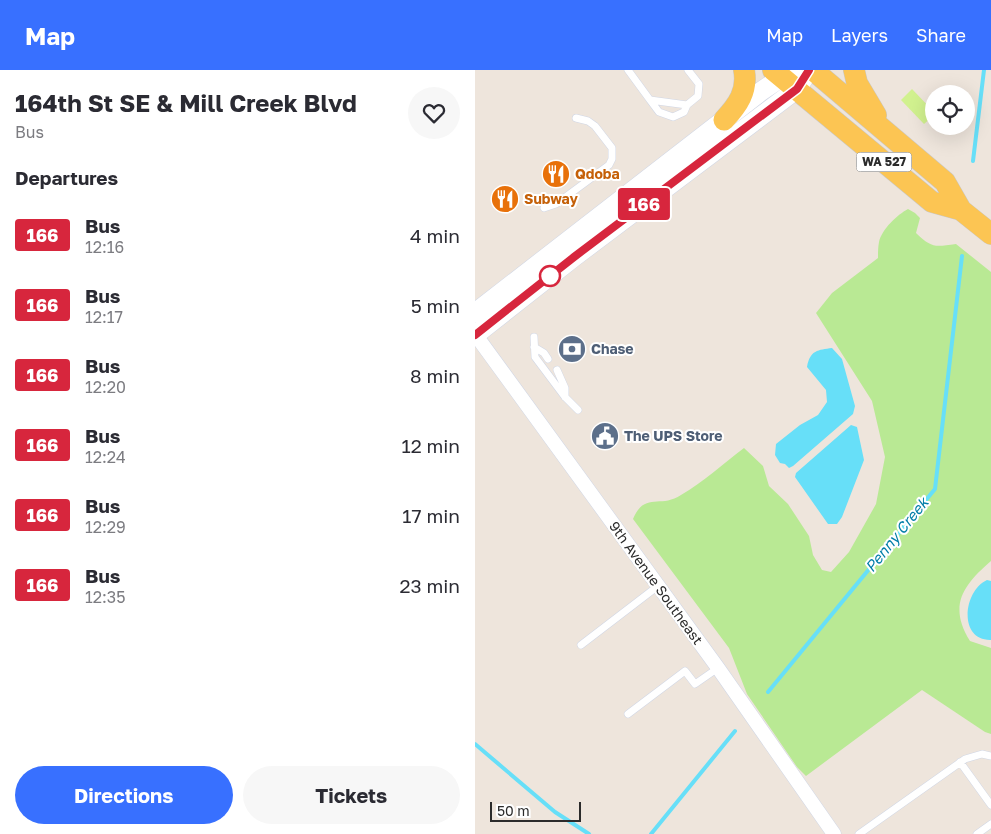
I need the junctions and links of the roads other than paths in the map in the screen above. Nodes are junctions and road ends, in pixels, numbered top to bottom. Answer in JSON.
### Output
{"nodes":[{"id":1,"x":628,"y":70,"type":"edge"},
{"id":2,"x":689,"y":70,"type":"edge"},
{"id":3,"x":744,"y":70,"type":"edge"},
{"id":4,"x":811,"y":70,"type":"edge"},
{"id":5,"x":854,"y":70,"type":"edge"},
{"id":6,"x":789,"y":77,"type":"edge"},
{"id":7,"x":650,"y":100,"type":"junction"},
{"id":8,"x":687,"y":105,"type":"junction"},
{"id":9,"x":576,"y":118,"type":"dead end"},
{"id":10,"x":724,"y":120,"type":"junction"},
{"id":11,"x":889,"y":134,"type":"junction"},
{"id":12,"x":544,"y":208,"type":"dead end"},
{"id":13,"x":961,"y":210,"type":"junction"},
{"id":14,"x":991,"y":234,"type":"edge"},
{"id":15,"x":475,"y":313,"type":"edge"},
{"id":16,"x":475,"y":334,"type":"edge"},
{"id":17,"x":534,"y":337,"type":"dead end"},
{"id":18,"x":534,"y":346,"type":"junction"},
{"id":19,"x":548,"y":359,"type":"dead end"},
{"id":20,"x":557,"y":370,"type":"dead end"},
{"id":21,"x":565,"y":397,"type":"junction"},
{"id":22,"x":578,"y":410,"type":"dead end"},
{"id":23,"x":658,"y":586,"type":"junction"},
{"id":24,"x":581,"y":645,"type":"dead end"},
{"id":25,"x":718,"y":668,"type":"junction"},
{"id":26,"x":628,"y":714,"type":"dead end"},
{"id":27,"x":991,"y":756,"type":"edge"},
{"id":28,"x":960,"y":762,"type":"junction"},
{"id":29,"x":988,"y":795,"type":"edge"},
{"id":30,"x":991,"y":805,"type":"edge"},
{"id":31,"x":991,"y":824,"type":"edge"},
{"id":32,"x":834,"y":834,"type":"edge"},
{"id":33,"x":859,"y":834,"type":"edge"},
{"id":34,"x":977,"y":834,"type":"edge"}],
"edges":[{"from":1,"to":7,"type":"lane"},
{"from":2,"to":8,"type":"lane"},
{"from":3,"to":10,"type":"main road"},
{"from":4,"to":6,"type":"main road"},
{"from":4,"to":11,"type":"main road","number":"WA 527"},
{"from":5,"to":11,"type":"main road"},
{"from":6,"to":10,"type":"main road"},
{"from":6,"to":13,"type":"main road","number":"WA 527"},
{"from":6,"to":16,"type":"main road"},
{"from":7,"to":8,"type":"lane"},
{"from":7,"to":8,"type":"lane"},
{"from":9,"to":12,"type":"lane"},
{"from":10,"to":15,"type":"main road"},
{"from":11,"to":13,"type":"main road","number":"WA 527"},
{"from":13,"to":14,"type":"main road","number":"WA 527"},
{"from":16,"to":23,"type":"street","name":"9th Avenue Southeast"},
{"from":17,"to":18,"type":"lane"},
{"from":18,"to":19,"type":"lane"},
{"from":18,"to":21,"type":"lane"},
{"from":20,"to":21,"type":"lane"},
{"from":21,"to":22,"type":"lane"},
{"from":23,"to":24,"type":"lane"},
{"from":23,"to":25,"type":"street","name":"9th Avenue Southeast"},
{"from":25,"to":26,"type":"lane"},
{"from":25,"to":32,"type":"street","name":"9th Avenue Southeast"},
{"from":27,"to":28,"type":"lane"},
{"from":28,"to":29,"type":"lane"},
{"from":28,"to":33,"type":"lane"},
{"from":29,"to":30,"type":"lane"},
{"from":31,"to":34,"type":"lane"}]}
